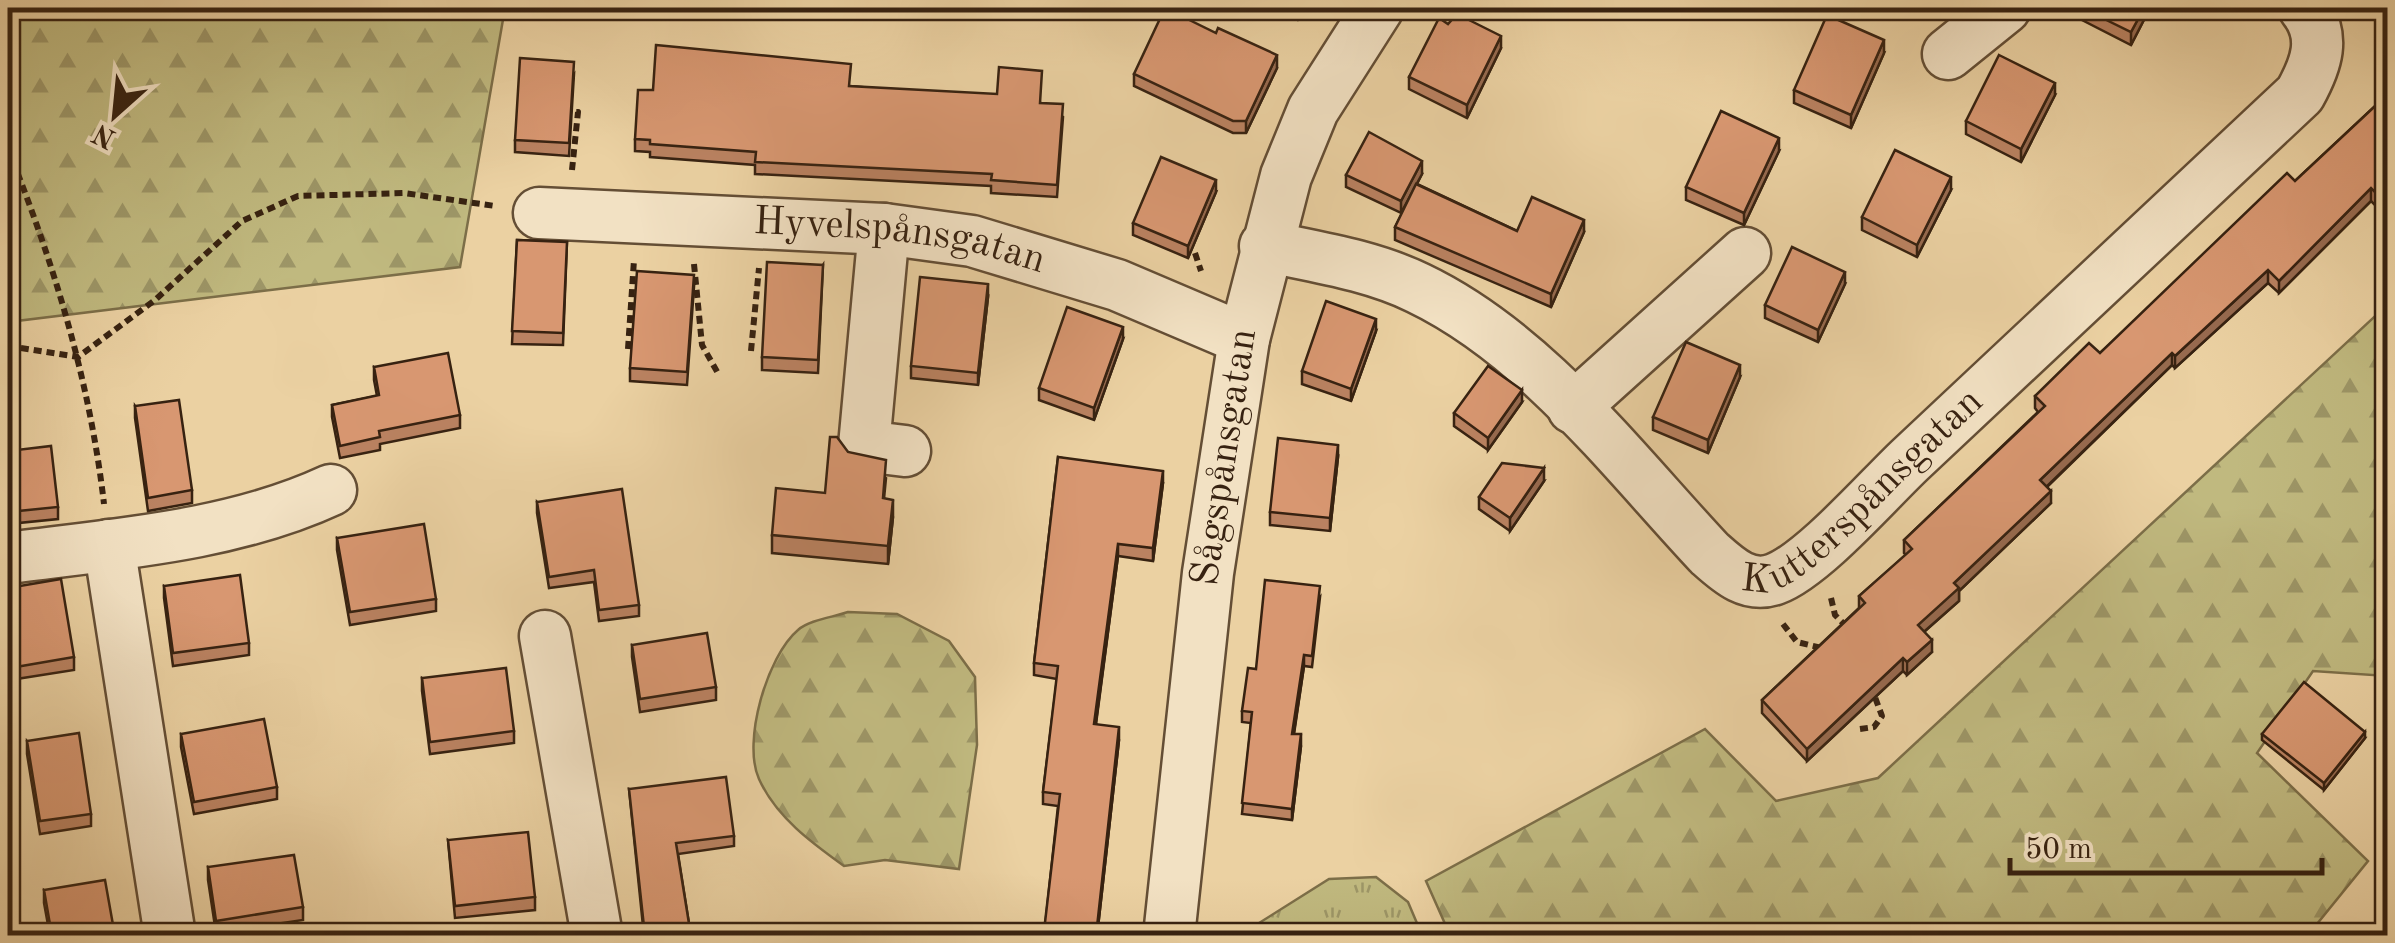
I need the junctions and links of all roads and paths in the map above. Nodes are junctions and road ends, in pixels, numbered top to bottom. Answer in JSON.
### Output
{"nodes":[{"id":1,"x":1378,"y":8,"type":"edge"},
{"id":2,"x":2005,"y":8,"type":"edge"},
{"id":3,"x":2304,"y":8,"type":"edge"},
{"id":4,"x":1948,"y":54,"type":"dead end"},
{"id":5,"x":572,"y":112,"type":"edge"},
{"id":6,"x":8,"y":149,"type":"edge"},
{"id":7,"x":553,"y":214,"type":"junction"},
{"id":8,"x":636,"y":217,"type":"junction"},
{"id":9,"x":696,"y":220,"type":"junction"},
{"id":10,"x":764,"y":222,"type":"junction"},
{"id":11,"x":884,"y":229,"type":"junction"},
{"id":12,"x":1265,"y":246,"type":"junction"},
{"id":13,"x":1745,"y":253,"type":"dead end"},
{"id":14,"x":1244,"y":338,"type":"junction"},
{"id":15,"x":8,"y":346,"type":"edge"},
{"id":16,"x":628,"y":348,"type":"edge"},
{"id":17,"x":751,"y":351,"type":"dead end"},
{"id":18,"x":78,"y":357,"type":"junction"},
{"id":19,"x":719,"y":375,"type":"dead end"},
{"id":20,"x":1574,"y":408,"type":"junction"},
{"id":21,"x":905,"y":451,"type":"dead end"},
{"id":22,"x":331,"y":490,"type":"dead end"},
{"id":23,"x":108,"y":545,"type":"junction"},
{"id":24,"x":1806,"y":557,"type":"junction"},
{"id":25,"x":8,"y":558,"type":"edge"},
{"id":26,"x":1751,"y":582,"type":"junction"},
{"id":27,"x":545,"y":636,"type":"dead end"},
{"id":28,"x":1858,"y":639,"type":"edge"},
{"id":29,"x":1838,"y":654,"type":"edge"},
{"id":30,"x":1865,"y":680,"type":"edge"},
{"id":31,"x":1860,"y":729,"type":"dead end"},
{"id":32,"x":2388,"y":926,"type":"edge"},
{"id":33,"x":170,"y":936,"type":"edge"},
{"id":34,"x":597,"y":936,"type":"edge"},
{"id":35,"x":1169,"y":936,"type":"edge"},
{"id":36,"x":2379,"y":936,"type":"edge"}],
"edges":[{"from":1,"to":12,"type":"street","name":"Sågspånsgatan"},
{"from":2,"to":4,"type":"street"},
{"from":3,"to":24,"type":"street","name":"Kutterspånsgatan"},
{"from":5,"to":7,"type":"path"},
{"from":6,"to":18,"type":"path"},
{"from":7,"to":8,"type":"street","name":"Hyvelspånsgatan"},
{"from":7,"to":18,"type":"path"},
{"from":8,"to":9,"type":"street","name":"Hyvelspånsgatan"},
{"from":8,"to":16,"type":"path"},
{"from":9,"to":10,"type":"street","name":"Hyvelspånsgatan"},
{"from":9,"to":19,"type":"path"},
{"from":10,"to":11,"type":"street","name":"Hyvelspånsgatan"},
{"from":10,"to":17,"type":"path"},
{"from":11,"to":14,"type":"street","name":"Hyvelspånsgatan"},
{"from":11,"to":21,"type":"street"},
{"from":12,"to":14,"type":"street","name":"Sågspånsgatan"},
{"from":12,"to":20,"type":"street","name":"Kutterspånsgatan"},
{"from":13,"to":20,"type":"street"},
{"from":14,"to":35,"type":"street","name":"Sågspånsgatan"},
{"from":15,"to":18,"type":"path"},
{"from":18,"to":23,"type":"path"},
{"from":20,"to":26,"type":"street","name":"Kutterspånsgatan"},
{"from":22,"to":23,"type":"street"},
{"from":23,"to":25,"type":"street"},
{"from":23,"to":33,"type":"street"},
{"from":24,"to":26,"type":"street","name":"Kutterspånsgatan"},
{"from":24,"to":28,"type":"path"},
{"from":26,"to":29,"type":"path"},
{"from":27,"to":34,"type":"street"},
{"from":30,"to":31,"type":"path"},
{"from":32,"to":36,"type":"path"}]}
